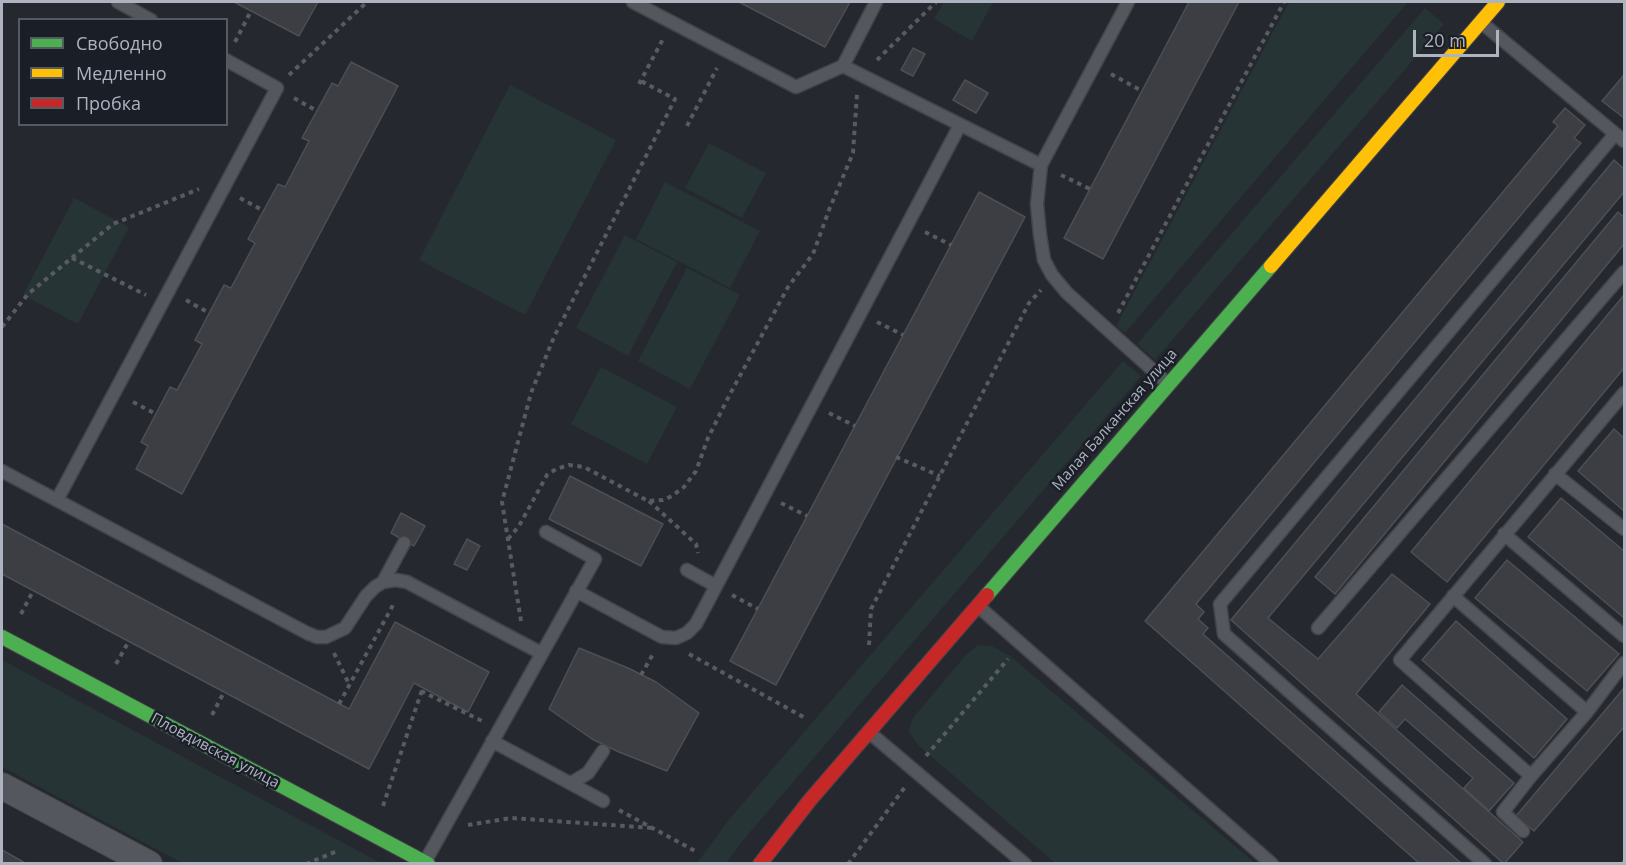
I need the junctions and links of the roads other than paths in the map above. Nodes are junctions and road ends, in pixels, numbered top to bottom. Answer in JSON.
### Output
{"nodes":[{"id":1,"x":118,"y":2,"type":"edge"},
{"id":2,"x":633,"y":2,"type":"edge"},
{"id":3,"x":876,"y":2,"type":"edge"},
{"id":4,"x":1128,"y":2,"type":"edge"},
{"id":5,"x":1498,"y":2,"type":"edge"},
{"id":6,"x":147,"y":18,"type":"edge"},
{"id":7,"x":1480,"y":22,"type":"junction"},
{"id":8,"x":229,"y":54,"type":"edge"},
{"id":9,"x":843,"y":66,"type":"junction"},
{"id":10,"x":960,"y":125,"type":"junction"},
{"id":11,"x":1622,"y":139,"type":"edge"},
{"id":12,"x":1041,"y":165,"type":"junction"},
{"id":13,"x":1624,"y":272,"type":"edge"},
{"id":14,"x":1168,"y":383,"type":"junction"},
{"id":15,"x":1624,"y":393,"type":"edge"},
{"id":16,"x":1620,"y":409,"type":"edge"},
{"id":17,"x":2,"y":471,"type":"edge"},
{"id":18,"x":1556,"y":474,"type":"junction"},
{"id":19,"x":57,"y":500,"type":"junction"},
{"id":20,"x":1624,"y":530,"type":"edge"},
{"id":21,"x":546,"y":532,"type":"dead end"},
{"id":22,"x":1504,"y":534,"type":"junction"},
{"id":23,"x":404,"y":543,"type":"dead end"},
{"id":24,"x":687,"y":570,"type":"dead end"},
{"id":25,"x":383,"y":582,"type":"junction"},
{"id":26,"x":716,"y":586,"type":"junction"},
{"id":27,"x":576,"y":591,"type":"junction"},
{"id":28,"x":1453,"y":596,"type":"junction"},
{"id":29,"x":977,"y":605,"type":"junction"},
{"id":30,"x":1318,"y":628,"type":"dead end"},
{"id":31,"x":1624,"y":636,"type":"edge"},
{"id":32,"x":2,"y":637,"type":"edge"},
{"id":33,"x":541,"y":653,"type":"junction"},
{"id":34,"x":1624,"y":663,"type":"edge"},
{"id":35,"x":1587,"y":712,"type":"junction"},
{"id":36,"x":869,"y":732,"type":"junction"},
{"id":37,"x":492,"y":741,"type":"junction"},
{"id":38,"x":603,"y":751,"type":"dead end"},
{"id":39,"x":1531,"y":776,"type":"junction"},
{"id":40,"x":572,"y":783,"type":"junction"},
{"id":41,"x":2,"y":786,"type":"edge"},
{"id":42,"x":603,"y":801,"type":"road end"},
{"id":43,"x":1523,"y":831,"type":"dead end"},
{"id":44,"x":427,"y":863,"type":"edge"},
{"id":45,"x":149,"y":864,"type":"edge"},
{"id":46,"x":760,"y":864,"type":"edge"},
{"id":47,"x":1025,"y":864,"type":"edge"},
{"id":48,"x":1272,"y":864,"type":"edge"},
{"id":49,"x":1485,"y":864,"type":"edge"}],
"edges":[{"from":1,"to":6,"type":"lane"},
{"from":2,"to":9,"type":"lane"},
{"from":3,"to":9,"type":"lane"},
{"from":4,"to":12,"type":"lane"},
{"from":5,"to":7,"type":"street","name":"Малая Балканская улица"},
{"from":7,"to":11,"type":"lane"},
{"from":7,"to":14,"type":"street","name":"Малая Балканская улица"},
{"from":8,"to":19,"type":"lane"},
{"from":9,"to":10,"type":"lane"},
{"from":10,"to":12,"type":"lane"},
{"from":10,"to":26,"type":"lane"},
{"from":11,"to":49,"type":"lane"},
{"from":12,"to":14,"type":"lane"},
{"from":13,"to":30,"type":"lane"},
{"from":14,"to":29,"type":"street","name":"Малая Балканская улица"},
{"from":15,"to":16,"type":"lane"},
{"from":16,"to":18,"type":"lane"},
{"from":17,"to":19,"type":"lane"},
{"from":18,"to":20,"type":"lane"},
{"from":18,"to":22,"type":"lane"},
{"from":19,"to":25,"type":"lane"},
{"from":21,"to":27,"type":"lane"},
{"from":22,"to":28,"type":"lane"},
{"from":22,"to":31,"type":"lane"},
{"from":23,"to":25,"type":"lane"},
{"from":24,"to":26,"type":"lane"},
{"from":25,"to":33,"type":"lane"},
{"from":26,"to":27,"type":"lane"},
{"from":27,"to":33,"type":"lane"},
{"from":28,"to":35,"type":"lane"},
{"from":28,"to":39,"type":"lane"},
{"from":29,"to":36,"type":"street","name":"Малая Балканская улица"},
{"from":29,"to":48,"type":"lane"},
{"from":32,"to":44,"type":"street","name":"Пловдивская улица"},
{"from":33,"to":37,"type":"lane"},
{"from":34,"to":35,"type":"lane"},
{"from":35,"to":39,"type":"lane"},
{"from":36,"to":46,"type":"street","name":"Малая Балканская улица"},
{"from":36,"to":47,"type":"lane"},
{"from":37,"to":40,"type":"lane"},
{"from":37,"to":44,"type":"lane"},
{"from":38,"to":40,"type":"lane"},
{"from":39,"to":43,"type":"lane"},
{"from":40,"to":42,"type":"lane"},
{"from":41,"to":45,"type":"street"}]}
